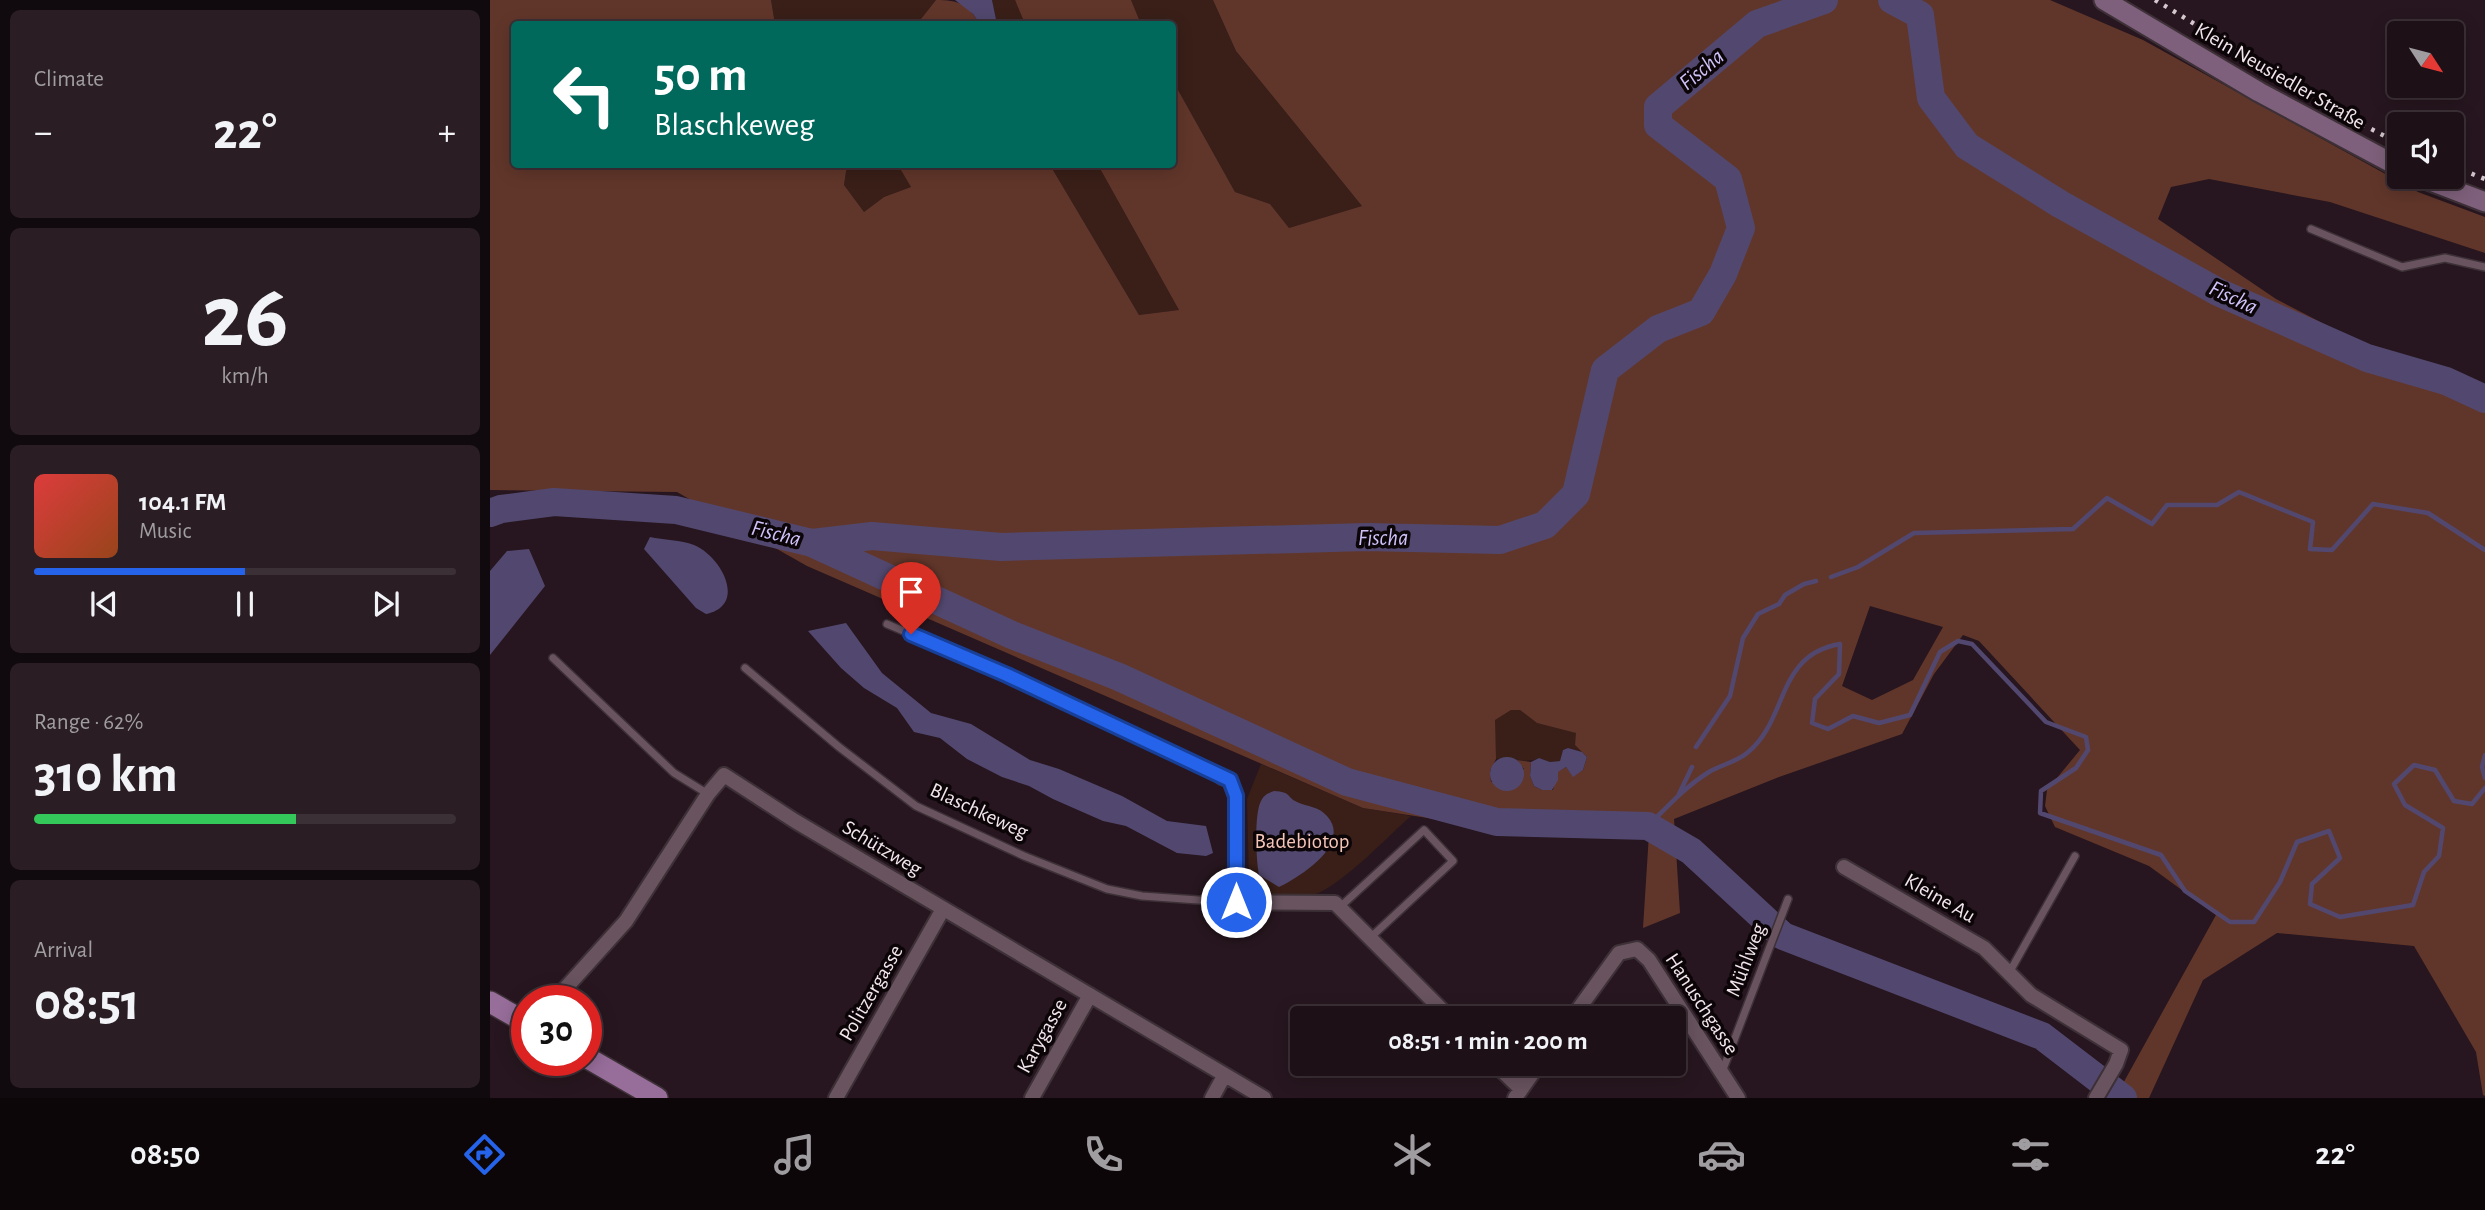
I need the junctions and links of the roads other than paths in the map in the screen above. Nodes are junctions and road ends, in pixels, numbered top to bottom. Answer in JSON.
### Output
{"nodes":[{"id":1,"x":2104,"y":0,"type":"edge"},
{"id":2,"x":2387,"y":161,"type":"edge"},
{"id":3,"x":2451,"y":189,"type":"edge"},
{"id":4,"x":2485,"y":202,"type":"edge"},
{"id":5,"x":2311,"y":229,"type":"dead end"},
{"id":6,"x":2485,"y":267,"type":"edge"},
{"id":7,"x":887,"y":624,"type":"dead end"},
{"id":8,"x":552,"y":658,"type":"dead end"},
{"id":9,"x":745,"y":668,"type":"dead end"},
{"id":10,"x":1222,"y":776,"type":"joint"},
{"id":11,"x":708,"y":794,"type":"junction"},
{"id":12,"x":2075,"y":856,"type":"dead end"},
{"id":13,"x":1844,"y":867,"type":"dead end"},
{"id":14,"x":1788,"y":898,"type":"dead end"},
{"id":15,"x":1231,"y":902,"type":"junction"},
{"id":16,"x":1339,"y":908,"type":"junction"},
{"id":17,"x":943,"y":909,"type":"junction"},
{"id":18,"x":1370,"y":938,"type":"junction"},
{"id":19,"x":2009,"y":974,"type":"junction"},
{"id":20,"x":568,"y":985,"type":"edge"},
{"id":21,"x":1090,"y":995,"type":"junction"},
{"id":22,"x":490,"y":1002,"type":"edge"},
{"id":23,"x":1438,"y":1006,"type":"edge"},
{"id":24,"x":1581,"y":1006,"type":"edge"},
{"id":25,"x":1678,"y":1006,"type":"edge"},
{"id":26,"x":511,"y":1014,"type":"edge"},
{"id":27,"x":1686,"y":1018,"type":"edge"},
{"id":28,"x":602,"y":1066,"type":"edge"},
{"id":29,"x":1721,"y":1073,"type":"junction"},
{"id":30,"x":1224,"y":1076,"type":"junction"},
{"id":31,"x":1504,"y":1076,"type":"edge"},
{"id":32,"x":1531,"y":1076,"type":"edge"},
{"id":33,"x":1518,"y":1094,"type":"edge"},
{"id":34,"x":657,"y":1098,"type":"edge"},
{"id":35,"x":836,"y":1098,"type":"edge"},
{"id":36,"x":1032,"y":1098,"type":"edge"},
{"id":37,"x":1212,"y":1098,"type":"edge"},
{"id":38,"x":1264,"y":1098,"type":"edge"},
{"id":39,"x":1738,"y":1098,"type":"edge"},
{"id":40,"x":2096,"y":1098,"type":"edge"}],
"edges":[{"from":1,"to":2,"type":"main road","name":"Klein Neusiedler Straße"},
{"from":3,"to":4,"type":"main road"},
{"from":5,"to":6,"type":"lane"},
{"from":7,"to":10,"type":"lane"},
{"from":8,"to":11,"type":"lane"},
{"from":9,"to":15,"type":"lane","name":"Blaschkeweg"},
{"from":10,"to":15,"type":"street"},
{"from":11,"to":17,"type":"street","name":"Schützweg"},
{"from":11,"to":20,"type":"street","name":"Schützweg"},
{"from":12,"to":19,"type":"lane"},
{"from":13,"to":19,"type":"street","name":"Kleine Au"},
{"from":14,"to":29,"type":"lane","name":"Mühlweg"},
{"from":15,"to":16,"type":"street","name":"Blaschkeweg"},
{"from":16,"to":18,"type":"street"},
{"from":16,"to":18,"type":"lane"},
{"from":17,"to":21,"type":"street","name":"Schützweg"},
{"from":17,"to":35,"type":"street","name":"Politzergasse"},
{"from":18,"to":23,"type":"street"},
{"from":19,"to":40,"type":"street","name":"Kleine Au"},
{"from":21,"to":30,"type":"street","name":"Schützweg"},
{"from":21,"to":36,"type":"street","name":"Karygasse"},
{"from":22,"to":26,"type":"main road"},
{"from":24,"to":25,"type":"street","name":"Hanuschgasse"},
{"from":27,"to":29,"type":"street","name":"Hanuschgasse"},
{"from":28,"to":34,"type":"main road"},
{"from":29,"to":39,"type":"street","name":"Hanuschgasse"},
{"from":30,"to":37,"type":"street"},
{"from":30,"to":38,"type":"street","name":"Schützweg"},
{"from":31,"to":33,"type":"street"},
{"from":32,"to":33,"type":"street"}]}
